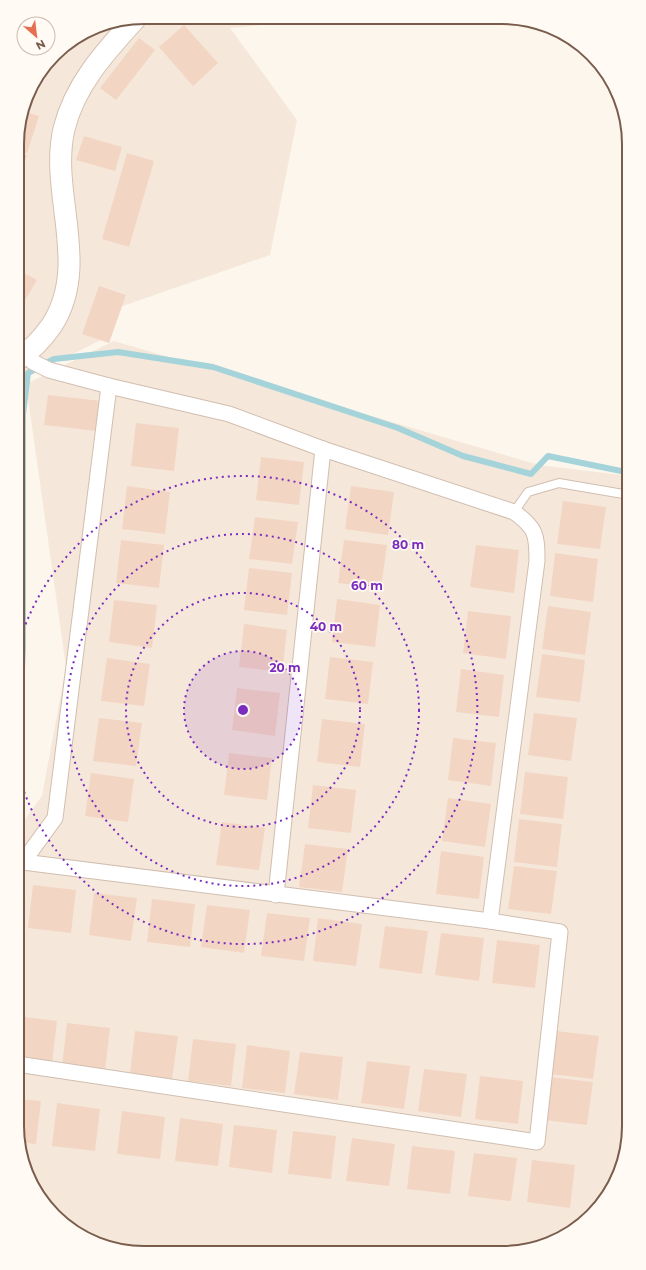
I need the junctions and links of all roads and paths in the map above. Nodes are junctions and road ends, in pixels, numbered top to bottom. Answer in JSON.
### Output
{"nodes":[{"id":1,"x":130,"y":25,"type":"edge"},
{"id":2,"x":26,"y":358,"type":"edge"},
{"id":3,"x":109,"y":386,"type":"junction"},
{"id":4,"x":323,"y":449,"type":"junction"},
{"id":5,"x":622,"y":494,"type":"edge"},
{"id":6,"x":514,"y":512,"type":"junction"},
{"id":7,"x":24,"y":860,"type":"edge"},
{"id":8,"x":24,"y":865,"type":"edge"},
{"id":9,"x":276,"y":894,"type":"junction"},
{"id":10,"x":490,"y":921,"type":"junction"},
{"id":11,"x":24,"y":1065,"type":"edge"}],
"edges":[{"from":1,"to":2,"type":"street"},
{"from":2,"to":3,"type":"street"},
{"from":3,"to":4,"type":"street"},
{"from":3,"to":7,"type":"street"},
{"from":4,"to":6,"type":"street"},
{"from":4,"to":9,"type":"street"},
{"from":5,"to":6,"type":"lane"},
{"from":6,"to":10,"type":"street"},
{"from":8,"to":9,"type":"street"},
{"from":9,"to":10,"type":"street"},
{"from":10,"to":11,"type":"street"}]}
